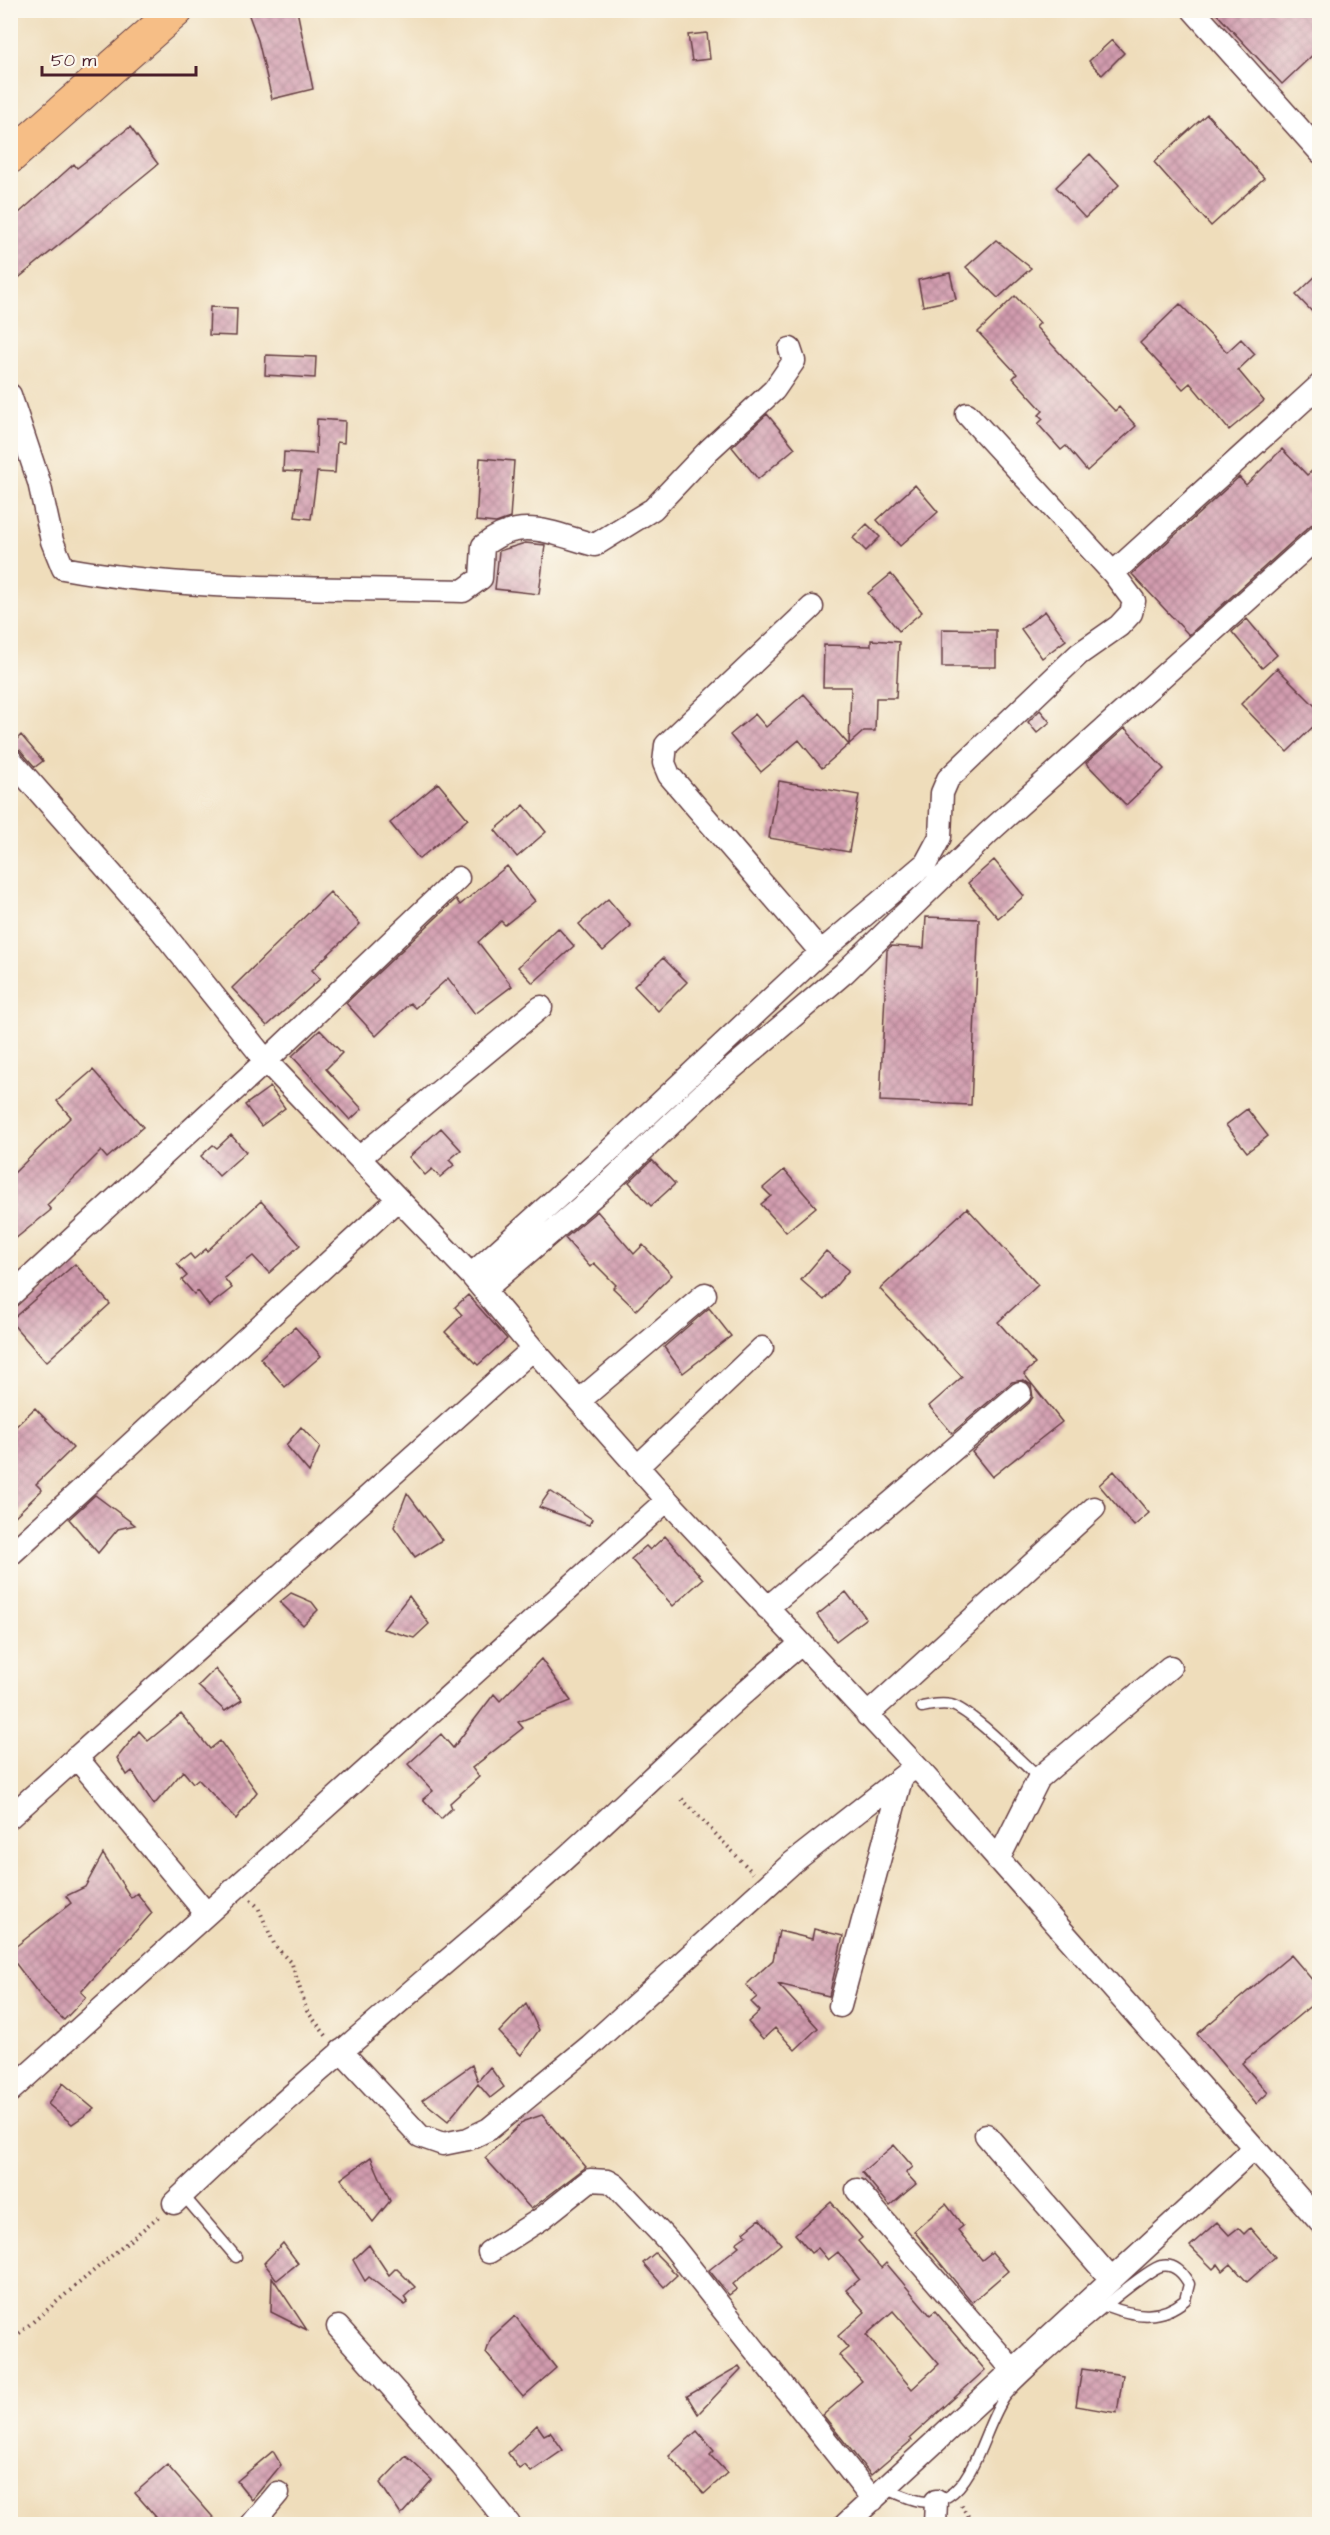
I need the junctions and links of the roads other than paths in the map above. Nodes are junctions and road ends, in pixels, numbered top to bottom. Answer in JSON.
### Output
{"nodes":[{"id":1,"x":1193,"y":10,"type":"edge"},
{"id":2,"x":160,"y":16,"type":"edge"},
{"id":3,"x":1320,"y":152,"type":"edge"},
{"id":4,"x":10,"y":157,"type":"edge"},
{"id":5,"x":790,"y":349,"type":"dead end"},
{"id":6,"x":1320,"y":385,"type":"edge"},
{"id":7,"x":10,"y":395,"type":"edge"},
{"id":8,"x":967,"y":414,"type":"dead end"},
{"id":9,"x":1320,"y":535,"type":"edge"},
{"id":10,"x":1113,"y":573,"type":"junction"},
{"id":11,"x":812,"y":608,"type":"dead end"},
{"id":12,"x":10,"y":759,"type":"edge"},
{"id":13,"x":458,"y":878,"type":"dead end"},
{"id":14,"x":821,"y":952,"type":"junction"},
{"id":15,"x":541,"y":1008,"type":"dead end"},
{"id":16,"x":266,"y":1061,"type":"junction"},
{"id":17,"x":359,"y":1158,"type":"junction"},
{"id":18,"x":398,"y":1199,"type":"junction"},
{"id":19,"x":477,"y":1282,"type":"junction"},
{"id":20,"x":705,"y":1294,"type":"dead end"},
{"id":21,"x":10,"y":1296,"type":"edge"},
{"id":22,"x":762,"y":1348,"type":"dead end"},
{"id":23,"x":532,"y":1349,"type":"junction"},
{"id":24,"x":1020,"y":1393,"type":"dead end"},
{"id":25,"x":579,"y":1401,"type":"junction"},
{"id":26,"x":637,"y":1467,"type":"junction"},
{"id":27,"x":667,"y":1500,"type":"junction"},
{"id":28,"x":1094,"y":1508,"type":"dead end"},
{"id":29,"x":10,"y":1555,"type":"edge"},
{"id":30,"x":767,"y":1608,"type":"junction"},
{"id":31,"x":801,"y":1644,"type":"junction"},
{"id":32,"x":1170,"y":1667,"type":"dead end"},
{"id":33,"x":922,"y":1707,"type":"dead end"},
{"id":34,"x":867,"y":1715,"type":"junction"},
{"id":35,"x":76,"y":1757,"type":"junction"},
{"id":36,"x":908,"y":1772,"type":"junction"},
{"id":37,"x":1039,"y":1778,"type":"junction"},
{"id":38,"x":10,"y":1817,"type":"edge"},
{"id":39,"x":998,"y":1860,"type":"junction"},
{"id":40,"x":206,"y":1913,"type":"junction"},
{"id":41,"x":840,"y":2006,"type":"dead end"},
{"id":42,"x":341,"y":2051,"type":"junction"},
{"id":43,"x":10,"y":2091,"type":"edge"},
{"id":44,"x":986,"y":2135,"type":"dead end"},
{"id":45,"x":1253,"y":2149,"type":"junction"},
{"id":46,"x":857,"y":2190,"type":"dead end"},
{"id":47,"x":179,"y":2199,"type":"joint"},
{"id":48,"x":1320,"y":2222,"type":"edge"},
{"id":49,"x":489,"y":2252,"type":"dead end"},
{"id":50,"x":236,"y":2257,"type":"dead end"},
{"id":51,"x":1111,"y":2278,"type":"junction"},
{"id":52,"x":1107,"y":2306,"type":"junction"},
{"id":53,"x":338,"y":2327,"type":"dead end"},
{"id":54,"x":1013,"y":2370,"type":"junction"},
{"id":55,"x":278,"y":2493,"type":"dead end"},
{"id":56,"x":880,"y":2495,"type":"junction"},
{"id":57,"x":945,"y":2496,"type":"junction"},
{"id":58,"x":252,"y":2524,"type":"edge"},
{"id":59,"x":509,"y":2524,"type":"edge"},
{"id":60,"x":846,"y":2524,"type":"edge"},
{"id":61,"x":935,"y":2524,"type":"edge"}],
"edges":[{"from":1,"to":3,"type":"street"},
{"from":2,"to":4,"type":"main road"},
{"from":5,"to":7,"type":"street"},
{"from":6,"to":10,"type":"street"},
{"from":8,"to":10,"type":"street"},
{"from":9,"to":19,"type":"street"},
{"from":10,"to":14,"type":"street"},
{"from":11,"to":14,"type":"street"},
{"from":12,"to":16,"type":"street"},
{"from":13,"to":16,"type":"street"},
{"from":14,"to":19,"type":"street"},
{"from":15,"to":17,"type":"street"},
{"from":16,"to":17,"type":"street"},
{"from":16,"to":21,"type":"street"},
{"from":17,"to":18,"type":"street"},
{"from":18,"to":19,"type":"street"},
{"from":18,"to":29,"type":"street"},
{"from":19,"to":23,"type":"street"},
{"from":20,"to":25,"type":"street"},
{"from":22,"to":26,"type":"street"},
{"from":23,"to":25,"type":"street"},
{"from":23,"to":35,"type":"street"},
{"from":24,"to":30,"type":"street"},
{"from":25,"to":26,"type":"street"},
{"from":26,"to":27,"type":"street"},
{"from":27,"to":30,"type":"street"},
{"from":27,"to":40,"type":"street"},
{"from":28,"to":34,"type":"street"},
{"from":30,"to":31,"type":"street"},
{"from":31,"to":34,"type":"street"},
{"from":31,"to":42,"type":"street"},
{"from":32,"to":37,"type":"street"},
{"from":33,"to":37,"type":"lane"},
{"from":34,"to":36,"type":"street"},
{"from":35,"to":38,"type":"street"},
{"from":35,"to":40,"type":"street"},
{"from":36,"to":39,"type":"street"},
{"from":36,"to":41,"type":"street"},
{"from":36,"to":42,"type":"street"},
{"from":37,"to":39,"type":"street"},
{"from":39,"to":45,"type":"street"},
{"from":40,"to":43,"type":"street"},
{"from":42,"to":47,"type":"street"},
{"from":44,"to":51,"type":"street"},
{"from":45,"to":48,"type":"street"},
{"from":45,"to":51,"type":"street"},
{"from":46,"to":54,"type":"street"},
{"from":47,"to":50,"type":"lane"},
{"from":49,"to":56,"type":"street"},
{"from":51,"to":54,"type":"street"},
{"from":52,"to":52,"type":"lane"},
{"from":52,"to":57,"type":"lane"},
{"from":53,"to":59,"type":"street"},
{"from":54,"to":56,"type":"street"},
{"from":55,"to":58,"type":"street"},
{"from":56,"to":57,"type":"lane"},
{"from":56,"to":60,"type":"street"},
{"from":57,"to":61,"type":"street"}]}
